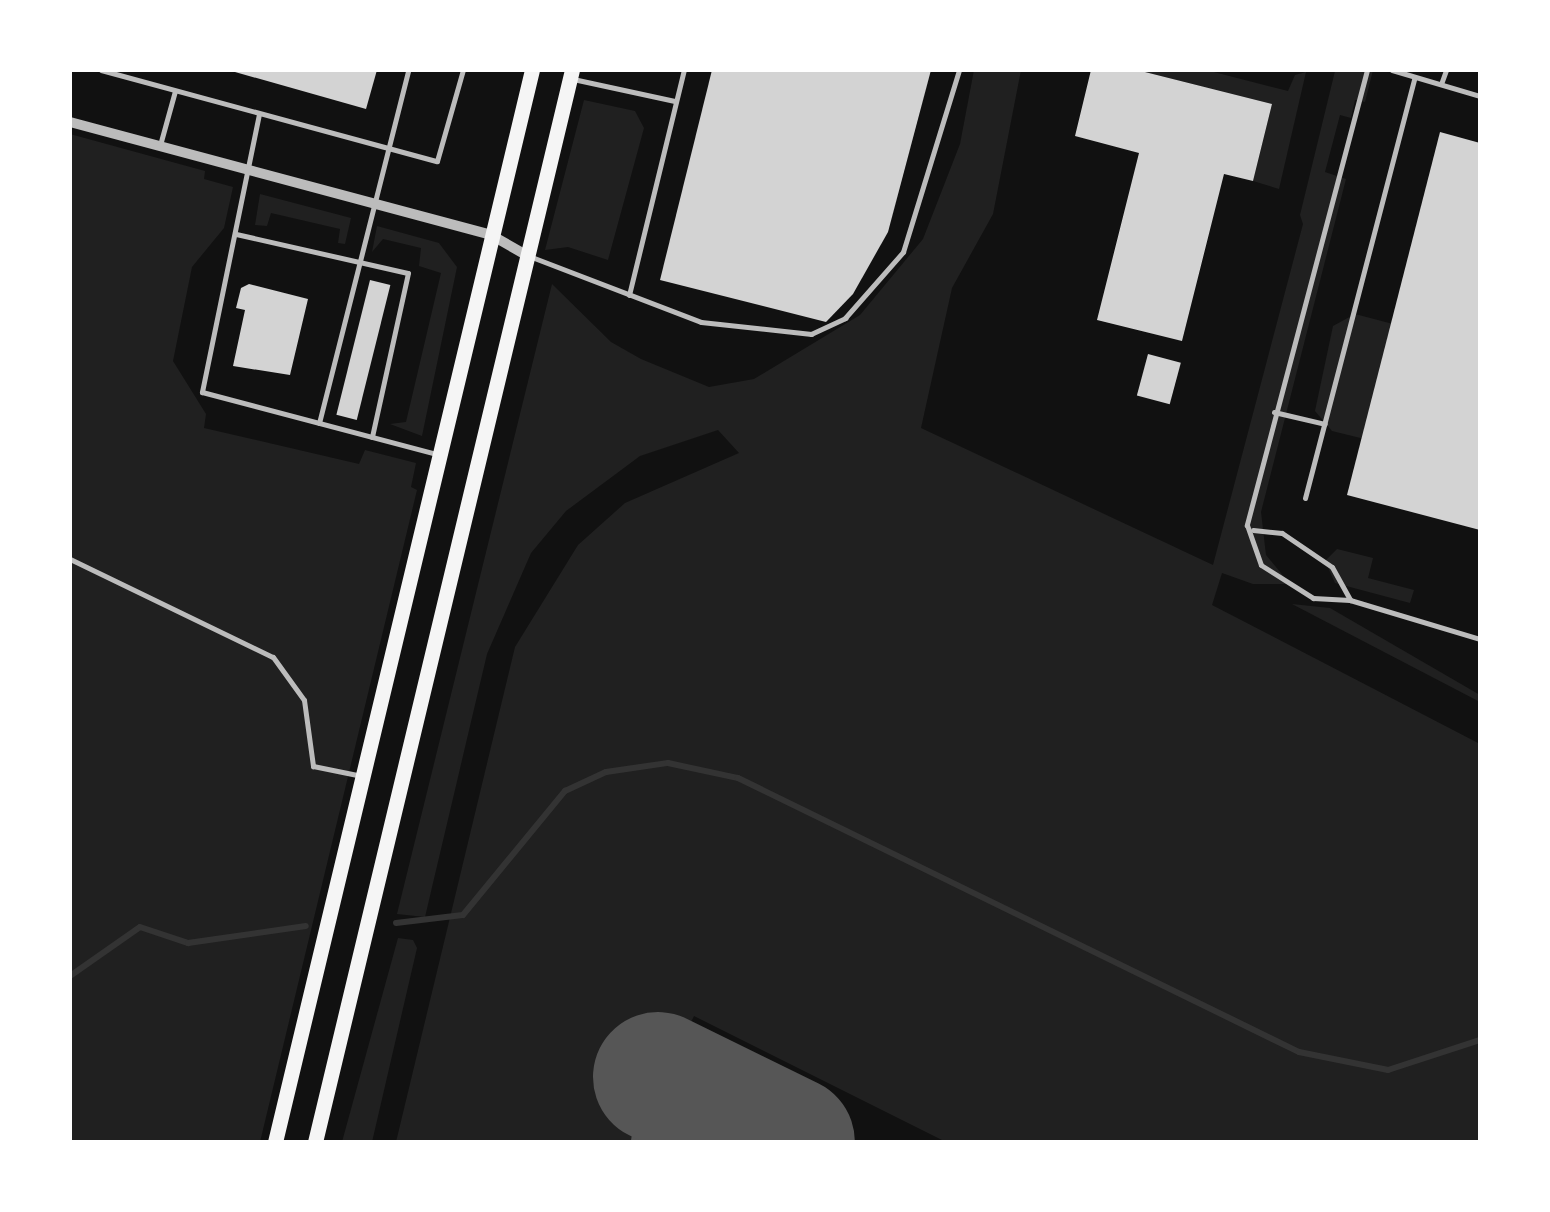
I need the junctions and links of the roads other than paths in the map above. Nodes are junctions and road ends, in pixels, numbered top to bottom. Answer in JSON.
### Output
{"nodes":[{"id":1,"x":101,"y":70,"type":"edge"},
{"id":2,"x":408,"y":70,"type":"edge"},
{"id":3,"x":463,"y":70,"type":"edge"},
{"id":4,"x":532,"y":70,"type":"edge"},
{"id":5,"x":684,"y":70,"type":"edge"},
{"id":6,"x":959,"y":70,"type":"edge"},
{"id":7,"x":1367,"y":70,"type":"edge"},
{"id":8,"x":1392,"y":70,"type":"edge"},
{"id":9,"x":1446,"y":70,"type":"edge"},
{"id":10,"x":571,"y":74,"type":"edge"},
{"id":11,"x":1415,"y":76,"type":"junction"},
{"id":12,"x":1441,"y":84,"type":"junction"},
{"id":13,"x":175,"y":91,"type":"junction"},
{"id":14,"x":1480,"y":96,"type":"edge"},
{"id":15,"x":676,"y":101,"type":"junction"},
{"id":16,"x":259,"y":114,"type":"junction"},
{"id":17,"x":70,"y":122,"type":"edge"},
{"id":18,"x":160,"y":145,"type":"junction"},
{"id":19,"x":385,"y":150,"type":"junction"},
{"id":20,"x":249,"y":169,"type":"junction"},
{"id":21,"x":371,"y":201,"type":"junction"},
{"id":22,"x":236,"y":234,"type":"junction"},
{"id":23,"x":492,"y":236,"type":"junction"},
{"id":24,"x":526,"y":255,"type":"junction"},
{"id":25,"x":356,"y":262,"type":"junction"},
{"id":26,"x":629,"y":296,"type":"junction"},
{"id":27,"x":1273,"y":412,"type":"junction"},
{"id":28,"x":318,"y":423,"type":"junction"},
{"id":29,"x":1325,"y":424,"type":"junction"},
{"id":30,"x":372,"y":437,"type":"junction"},
{"id":31,"x":439,"y":455,"type":"junction"},
{"id":32,"x":1305,"y":498,"type":"dead end"},
{"id":33,"x":1253,"y":530,"type":"junction"},
{"id":34,"x":70,"y":559,"type":"edge"},
{"id":35,"x":1350,"y":600,"type":"junction"},
{"id":36,"x":1480,"y":638,"type":"edge"},
{"id":37,"x":364,"y":777,"type":"junction"},
{"id":38,"x":275,"y":1142,"type":"edge"},
{"id":39,"x":315,"y":1142,"type":"edge"}],
"edges":[{"from":1,"to":13,"type":"lane"},
{"from":2,"to":19,"type":"lane"},
{"from":3,"to":19,"type":"lane"},
{"from":4,"to":23,"type":"main road"},
{"from":5,"to":15,"type":"lane"},
{"from":6,"to":26,"type":"lane"},
{"from":7,"to":27,"type":"lane"},
{"from":8,"to":11,"type":"lane"},
{"from":9,"to":12,"type":"lane"},
{"from":10,"to":15,"type":"lane"},
{"from":10,"to":24,"type":"main road"},
{"from":11,"to":12,"type":"lane"},
{"from":11,"to":29,"type":"lane"},
{"from":12,"to":14,"type":"lane"},
{"from":13,"to":16,"type":"lane"},
{"from":13,"to":18,"type":"lane"},
{"from":15,"to":26,"type":"lane"},
{"from":16,"to":19,"type":"lane"},
{"from":16,"to":20,"type":"lane"},
{"from":17,"to":18,"type":"street"},
{"from":18,"to":20,"type":"street"},
{"from":19,"to":21,"type":"lane"},
{"from":20,"to":21,"type":"street"},
{"from":20,"to":22,"type":"lane"},
{"from":21,"to":23,"type":"street"},
{"from":21,"to":25,"type":"lane"},
{"from":22,"to":25,"type":"lane"},
{"from":22,"to":28,"type":"lane"},
{"from":23,"to":24,"type":"street"},
{"from":23,"to":31,"type":"main road"},
{"from":24,"to":26,"type":"lane"},
{"from":24,"to":39,"type":"main road"},
{"from":25,"to":28,"type":"lane"},
{"from":25,"to":30,"type":"lane"},
{"from":27,"to":29,"type":"lane"},
{"from":27,"to":33,"type":"lane"},
{"from":28,"to":30,"type":"lane"},
{"from":29,"to":32,"type":"lane"},
{"from":30,"to":31,"type":"lane"},
{"from":31,"to":37,"type":"main road"},
{"from":33,"to":35,"type":"lane"},
{"from":33,"to":35,"type":"lane"},
{"from":34,"to":37,"type":"lane"},
{"from":35,"to":36,"type":"lane"},
{"from":37,"to":38,"type":"main road"}]}
